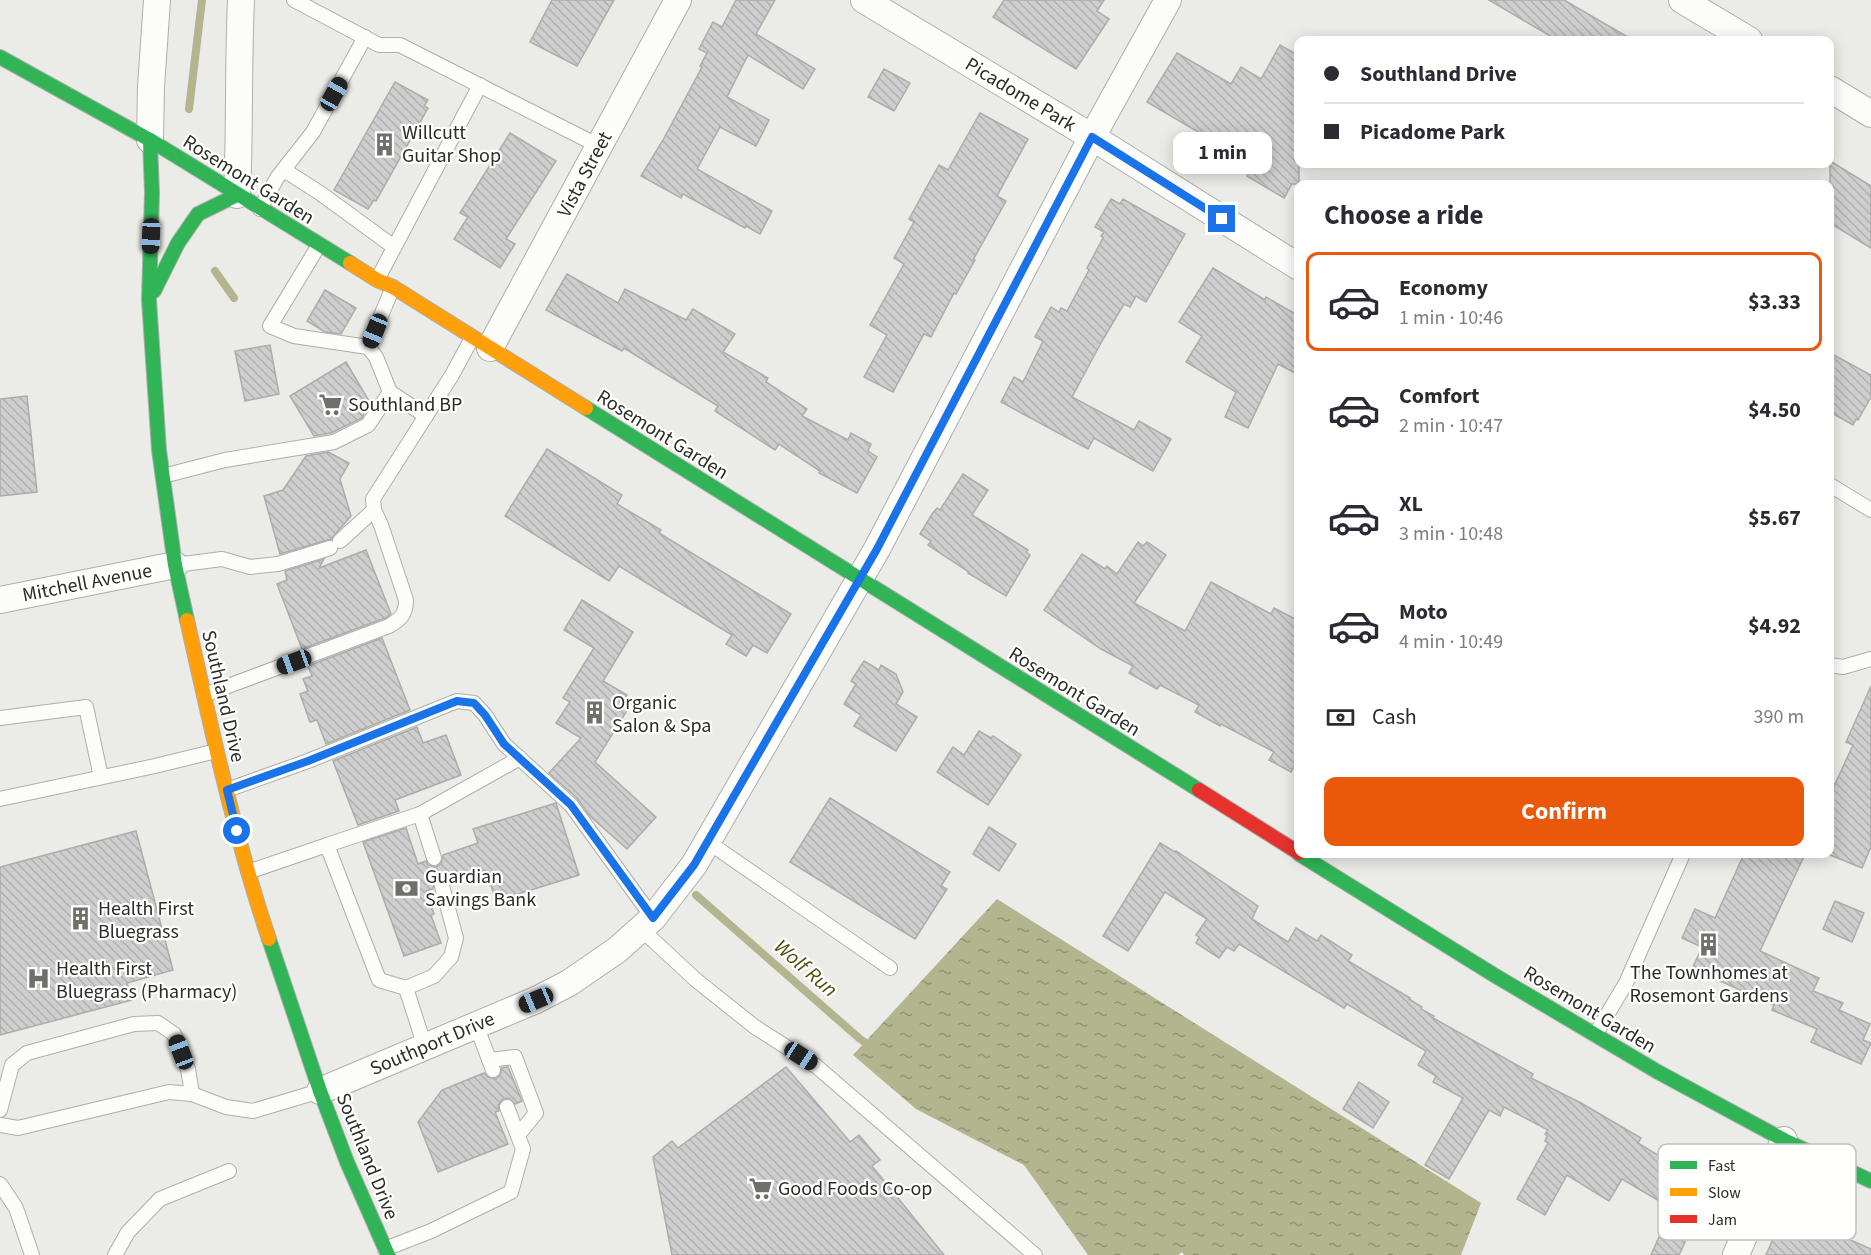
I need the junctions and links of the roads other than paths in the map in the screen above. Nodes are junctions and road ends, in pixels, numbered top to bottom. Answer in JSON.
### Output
{"nodes":[{"id":1,"x":157,"y":0,"type":"edge"},
{"id":2,"x":241,"y":0,"type":"edge"},
{"id":3,"x":294,"y":0,"type":"edge"},
{"id":4,"x":678,"y":0,"type":"edge"},
{"id":5,"x":864,"y":0,"type":"edge"},
{"id":6,"x":1168,"y":0,"type":"edge"},
{"id":7,"x":1682,"y":0,"type":"edge"},
{"id":8,"x":1742,"y":36,"type":"edge"},
{"id":9,"x":365,"y":37,"type":"junction"},
{"id":10,"x":0,"y":57,"type":"edge"},
{"id":11,"x":480,"y":85,"type":"junction"},
{"id":12,"x":1834,"y":91,"type":"edge"},
{"id":13,"x":1871,"y":114,"type":"edge"},
{"id":14,"x":1092,"y":137,"type":"junction"},
{"id":15,"x":150,"y":140,"type":"junction"},
{"id":16,"x":599,"y":146,"type":"junction"},
{"id":17,"x":284,"y":170,"type":"junction"},
{"id":18,"x":237,"y":195,"type":"junction"},
{"id":19,"x":260,"y":209,"type":"junction"},
{"id":20,"x":319,"y":245,"type":"junction"},
{"id":21,"x":394,"y":247,"type":"junction"},
{"id":22,"x":1294,"y":264,"type":"edge"},
{"id":23,"x":377,"y":280,"type":"junction"},
{"id":24,"x":393,"y":287,"type":"junction"},
{"id":25,"x":148,"y":300,"type":"junction"},
{"id":26,"x":481,"y":343,"type":"junction"},
{"id":27,"x":368,"y":347,"type":"junction"},
{"id":28,"x":390,"y":392,"type":"junction"},
{"id":29,"x":426,"y":416,"type":"junction"},
{"id":30,"x":163,"y":476,"type":"junction"},
{"id":31,"x":1834,"y":487,"type":"edge"},
{"id":32,"x":374,"y":510,"type":"junction"},
{"id":33,"x":1871,"y":510,"type":"edge"},
{"id":34,"x":175,"y":565,"type":"junction"},
{"id":35,"x":859,"y":580,"type":"junction"},
{"id":36,"x":0,"y":600,"type":"edge"},
{"id":37,"x":1871,"y":659,"type":"edge"},
{"id":38,"x":1834,"y":666,"type":"edge"},
{"id":39,"x":203,"y":695,"type":"junction"},
{"id":40,"x":0,"y":718,"type":"edge"},
{"id":41,"x":216,"y":751,"type":"junction"},
{"id":42,"x":520,"y":758,"type":"junction"},
{"id":43,"x":101,"y":777,"type":"junction"},
{"id":44,"x":227,"y":790,"type":"junction"},
{"id":45,"x":0,"y":799,"type":"edge"},
{"id":46,"x":420,"y":814,"type":"junction"},
{"id":47,"x":708,"y":842,"type":"junction"},
{"id":48,"x":327,"y":845,"type":"junction"},
{"id":49,"x":1294,"y":850,"type":"edge"},
{"id":50,"x":434,"y":858,"type":"dead end"},
{"id":51,"x":1307,"y":858,"type":"edge"},
{"id":52,"x":1681,"y":858,"type":"edge"},
{"id":53,"x":248,"y":872,"type":"junction"},
{"id":54,"x":442,"y":886,"type":"dead end"},
{"id":55,"x":647,"y":923,"type":"junction"},
{"id":56,"x":890,"y":968,"type":"dead end"},
{"id":57,"x":406,"y":988,"type":"junction"},
{"id":58,"x":476,"y":1025,"type":"junction"},
{"id":59,"x":1595,"y":1035,"type":"junction"},
{"id":60,"x":424,"y":1047,"type":"junction"},
{"id":61,"x":320,"y":1090,"type":"junction"},
{"id":62,"x":192,"y":1094,"type":"junction"},
{"id":63,"x":507,"y":1107,"type":"dead end"},
{"id":64,"x":0,"y":1110,"type":"edge"},
{"id":65,"x":0,"y":1125,"type":"edge"},
{"id":66,"x":518,"y":1135,"type":"junction"},
{"id":67,"x":1784,"y":1140,"type":"junction"},
{"id":68,"x":1782,"y":1144,"type":"edge"},
{"id":69,"x":1792,"y":1144,"type":"edge"},
{"id":70,"x":229,"y":1171,"type":"dead end"},
{"id":71,"x":1856,"y":1174,"type":"edge"},
{"id":72,"x":1871,"y":1181,"type":"edge"},
{"id":73,"x":0,"y":1184,"type":"edge"},
{"id":74,"x":1742,"y":1240,"type":"edge"},
{"id":75,"x":387,"y":1252,"type":"edge"},
{"id":76,"x":32,"y":1255,"type":"edge"},
{"id":77,"x":115,"y":1255,"type":"edge"},
{"id":78,"x":1035,"y":1255,"type":"edge"},
{"id":79,"x":1736,"y":1255,"type":"edge"}],
"edges":[{"from":1,"to":15,"type":"street"},
{"from":2,"to":18,"type":"street"},
{"from":3,"to":9,"type":"lane"},
{"from":4,"to":16,"type":"street","name":"Vista Street"},
{"from":5,"to":14,"type":"street","name":"Picadome Park"},
{"from":6,"to":14,"type":"street","name":"Southport Drive"},
{"from":7,"to":8,"type":"street"},
{"from":9,"to":11,"type":"lane"},
{"from":9,"to":17,"type":"lane"},
{"from":10,"to":15,"type":"street","name":"Rosemont Garden"},
{"from":11,"to":16,"type":"lane"},
{"from":11,"to":21,"type":"lane"},
{"from":12,"to":13,"type":"street"},
{"from":14,"to":22,"type":"street","name":"Picadome Park"},
{"from":14,"to":35,"type":"street","name":"Southport Drive"},
{"from":15,"to":18,"type":"street","name":"Rosemont Garden"},
{"from":15,"to":25,"type":"street","name":"Southland Drive"},
{"from":16,"to":26,"type":"street","name":"Vista Street"},
{"from":17,"to":19,"type":"lane"},
{"from":17,"to":21,"type":"lane"},
{"from":18,"to":19,"type":"street","name":"Rosemont Garden"},
{"from":18,"to":25,"type":"street"},
{"from":19,"to":20,"type":"street","name":"Rosemont Garden"},
{"from":20,"to":23,"type":"street","name":"Rosemont Garden"},
{"from":20,"to":27,"type":"lane"},
{"from":21,"to":23,"type":"lane"},
{"from":23,"to":24,"type":"street","name":"Rosemont Garden"},
{"from":24,"to":26,"type":"street","name":"Rosemont Garden"},
{"from":24,"to":27,"type":"lane"},
{"from":25,"to":30,"type":"street","name":"Southland Drive"},
{"from":26,"to":29,"type":"lane"},
{"from":26,"to":35,"type":"street","name":"Rosemont Garden"},
{"from":27,"to":28,"type":"lane"},
{"from":28,"to":29,"type":"lane"},
{"from":28,"to":30,"type":"lane"},
{"from":29,"to":32,"type":"lane"},
{"from":30,"to":34,"type":"street","name":"Southland Drive"},
{"from":31,"to":33,"type":"lane"},
{"from":32,"to":34,"type":"lane"},
{"from":32,"to":39,"type":"lane"},
{"from":34,"to":36,"type":"street","name":"Mitchell Avenue"},
{"from":34,"to":39,"type":"street","name":"Southland Drive"},
{"from":35,"to":47,"type":"street","name":"Southport Drive"},
{"from":35,"to":49,"type":"street","name":"Rosemont Garden"},
{"from":37,"to":38,"type":"lane"},
{"from":39,"to":41,"type":"street","name":"Southland Drive"},
{"from":40,"to":43,"type":"lane"},
{"from":41,"to":43,"type":"lane"},
{"from":41,"to":44,"type":"street","name":"Southland Drive"},
{"from":42,"to":44,"type":"lane"},
{"from":42,"to":46,"type":"lane"},
{"from":42,"to":55,"type":"lane"},
{"from":43,"to":45,"type":"lane"},
{"from":44,"to":53,"type":"street","name":"Southland Drive"},
{"from":46,"to":48,"type":"lane"},
{"from":46,"to":50,"type":"lane"},
{"from":47,"to":55,"type":"street","name":"Southport Drive"},
{"from":47,"to":56,"type":"lane"},
{"from":48,"to":53,"type":"lane"},
{"from":48,"to":57,"type":"lane"},
{"from":51,"to":59,"type":"street","name":"Rosemont Garden"},
{"from":52,"to":59,"type":"lane"},
{"from":53,"to":61,"type":"street","name":"Southland Drive"},
{"from":54,"to":57,"type":"lane"},
{"from":55,"to":58,"type":"street","name":"Southport Drive"},
{"from":55,"to":78,"type":"lane"},
{"from":57,"to":60,"type":"lane"},
{"from":58,"to":60,"type":"street","name":"Southport Drive"},
{"from":58,"to":66,"type":"lane"},
{"from":59,"to":67,"type":"street","name":"Rosemont Garden"},
{"from":60,"to":61,"type":"street","name":"Southport Drive"},
{"from":61,"to":62,"type":"lane"},
{"from":61,"to":75,"type":"street","name":"Southland Drive"},
{"from":62,"to":64,"type":"lane"},
{"from":62,"to":65,"type":"lane"},
{"from":63,"to":66,"type":"lane"},
{"from":66,"to":75,"type":"lane"},
{"from":67,"to":68,"type":"street"},
{"from":67,"to":69,"type":"street","name":"Rosemont Garden"},
{"from":70,"to":77,"type":"lane"},
{"from":71,"to":72,"type":"street","name":"Rosemont Garden"},
{"from":73,"to":76,"type":"lane"},
{"from":74,"to":79,"type":"street"}]}
